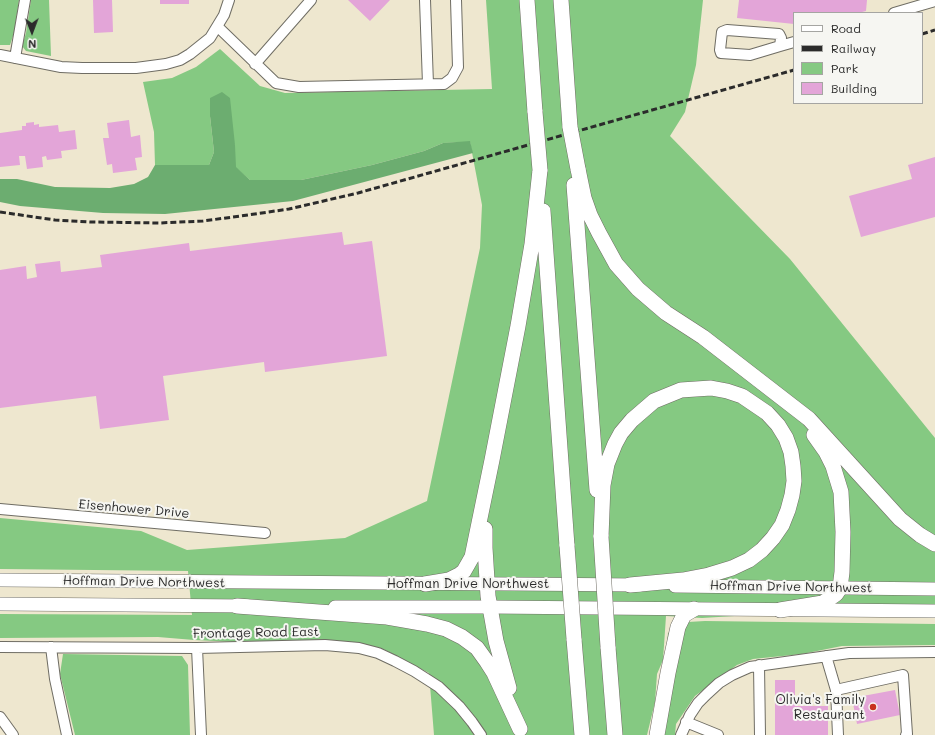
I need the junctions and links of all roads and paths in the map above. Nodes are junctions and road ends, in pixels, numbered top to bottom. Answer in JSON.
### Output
{"nodes":[{"id":1,"x":26,"y":0,"type":"edge"},
{"id":2,"x":229,"y":0,"type":"edge"},
{"id":3,"x":311,"y":0,"type":"edge"},
{"id":4,"x":425,"y":0,"type":"edge"},
{"id":5,"x":456,"y":0,"type":"edge"},
{"id":6,"x":527,"y":0,"type":"edge"},
{"id":7,"x":561,"y":0,"type":"edge"},
{"id":8,"x":935,"y":1,"type":"edge"},
{"id":9,"x":920,"y":3,"type":"edge"},
{"id":10,"x":897,"y":12,"type":"edge"},
{"id":11,"x":218,"y":27,"type":"junction"},
{"id":12,"x":793,"y":42,"type":"edge"},
{"id":13,"x":780,"y":46,"type":"junction"},
{"id":14,"x":0,"y":55,"type":"edge"},
{"id":15,"x":15,"y":58,"type":"junction"},
{"id":16,"x":255,"y":64,"type":"junction"},
{"id":17,"x":428,"y":84,"type":"junction"},
{"id":18,"x":575,"y":169,"type":"junction"},
{"id":19,"x":540,"y":170,"type":"junction"},
{"id":20,"x":772,"y":390,"type":"junction"},
{"id":21,"x":492,"y":460,"type":"junction"},
{"id":22,"x":0,"y":509,"type":"edge"},
{"id":23,"x":265,"y":534,"type":"dead end"},
{"id":24,"x":601,"y":537,"type":"junction"},
{"id":25,"x":935,"y":544,"type":"edge"},
{"id":26,"x":0,"y":580,"type":"edge"},
{"id":27,"x":424,"y":584,"type":"junction"},
{"id":28,"x":486,"y":584,"type":"junction"},
{"id":29,"x":630,"y":585,"type":"junction"},
{"id":30,"x":840,"y":588,"type":"junction"},
{"id":31,"x":935,"y":589,"type":"edge"},
{"id":32,"x":0,"y":604,"type":"edge"},
{"id":33,"x":237,"y":606,"type":"junction"},
{"id":34,"x":490,"y":607,"type":"junction"},
{"id":35,"x":694,"y":609,"type":"junction"},
{"id":36,"x":780,"y":610,"type":"junction"},
{"id":37,"x":935,"y":611,"type":"edge"},
{"id":38,"x":0,"y":647,"type":"edge"},
{"id":39,"x":52,"y":648,"type":"junction"},
{"id":40,"x":197,"y":648,"type":"junction"},
{"id":41,"x":935,"y":652,"type":"edge"},
{"id":42,"x":826,"y":656,"type":"junction"},
{"id":43,"x":759,"y":665,"type":"junction"},
{"id":44,"x":836,"y":690,"type":"junction"},
{"id":45,"x":0,"y":717,"type":"edge"},
{"id":46,"x":686,"y":722,"type":"junction"},
{"id":47,"x":521,"y":732,"type":"edge"},
{"id":48,"x":13,"y":735,"type":"edge"},
{"id":49,"x":67,"y":735,"type":"edge"},
{"id":50,"x":201,"y":735,"type":"edge"},
{"id":51,"x":481,"y":735,"type":"edge"},
{"id":52,"x":582,"y":735,"type":"edge"},
{"id":53,"x":615,"y":735,"type":"edge"},
{"id":54,"x":657,"y":735,"type":"edge"},
{"id":55,"x":681,"y":735,"type":"edge"},
{"id":56,"x":718,"y":735,"type":"edge"},
{"id":57,"x":760,"y":735,"type":"edge"},
{"id":58,"x":838,"y":735,"type":"edge"},
{"id":59,"x":906,"y":735,"type":"edge"}],
"edges":[{"from":1,"to":15,"type":"street"},
{"from":2,"to":11,"type":"street"},
{"from":3,"to":16,"type":"street"},
{"from":4,"to":17,"type":"street"},
{"from":5,"to":17,"type":"street"},
{"from":6,"to":19,"type":"highway","bridge":true},
{"from":7,"to":18,"type":"highway","bridge":true},
{"from":8,"to":9,"type":"street"},
{"from":9,"to":10,"type":"street"},
{"from":11,"to":15,"type":"street"},
{"from":11,"to":16,"type":"street"},
{"from":12,"to":13,"type":"street"},
{"from":13,"to":13,"type":"street"},
{"from":14,"to":15,"type":"street"},
{"from":16,"to":17,"type":"street"},
{"from":18,"to":20,"type":"highway"},
{"from":18,"to":24,"type":"highway"},
{"from":19,"to":21,"type":"highway"},
{"from":19,"to":52,"type":"highway","bridge":true},
{"from":20,"to":25,"type":"highway"},
{"from":20,"to":30,"type":"highway"},
{"from":21,"to":27,"type":"highway"},
{"from":21,"to":28,"type":"highway"},
{"from":22,"to":23,"type":"street","name":"Eisenhower Drive"},
{"from":24,"to":29,"type":"highway"},
{"from":24,"to":53,"type":"highway","bridge":true},
{"from":26,"to":27,"type":"main road","name":"Hoffman Drive Northwest"},
{"from":27,"to":28,"type":"main road","name":"Hoffman Drive Northwest"},
{"from":28,"to":29,"type":"main road","name":"Hoffman Drive Northwest"},
{"from":28,"to":34,"type":"highway"},
{"from":29,"to":30,"type":"main road","name":"Hoffman Drive Northwest"},
{"from":30,"to":31,"type":"main road","name":"Hoffman Drive Northwest"},
{"from":30,"to":36,"type":"highway"},
{"from":32,"to":33,"type":"main road","name":"Hoffman Drive Northwest"},
{"from":33,"to":34,"type":"main road","name":"Hoffman Drive Northwest"},
{"from":33,"to":47,"type":"highway"},
{"from":34,"to":35,"type":"main road","name":"Hoffman Drive Northwest"},
{"from":34,"to":47,"type":"highway"},
{"from":35,"to":36,"type":"main road","name":"Hoffman Drive Northwest"},
{"from":35,"to":54,"type":"highway"},
{"from":36,"to":37,"type":"main road","name":"Hoffman Drive Northwest"},
{"from":38,"to":39,"type":"street","name":"Frontage Road East"},
{"from":39,"to":40,"type":"street","name":"Frontage Road East"},
{"from":39,"to":49,"type":"street"},
{"from":40,"to":50,"type":"street"},
{"from":40,"to":51,"type":"street","name":"Frontage Road East"},
{"from":41,"to":42,"type":"street"},
{"from":42,"to":43,"type":"street"},
{"from":42,"to":44,"type":"street"},
{"from":43,"to":46,"type":"street"},
{"from":43,"to":57,"type":"street"},
{"from":44,"to":58,"type":"street"},
{"from":44,"to":59,"type":"street"},
{"from":45,"to":48,"type":"street"},
{"from":46,"to":55,"type":"street"},
{"from":46,"to":56,"type":"street"}]}
